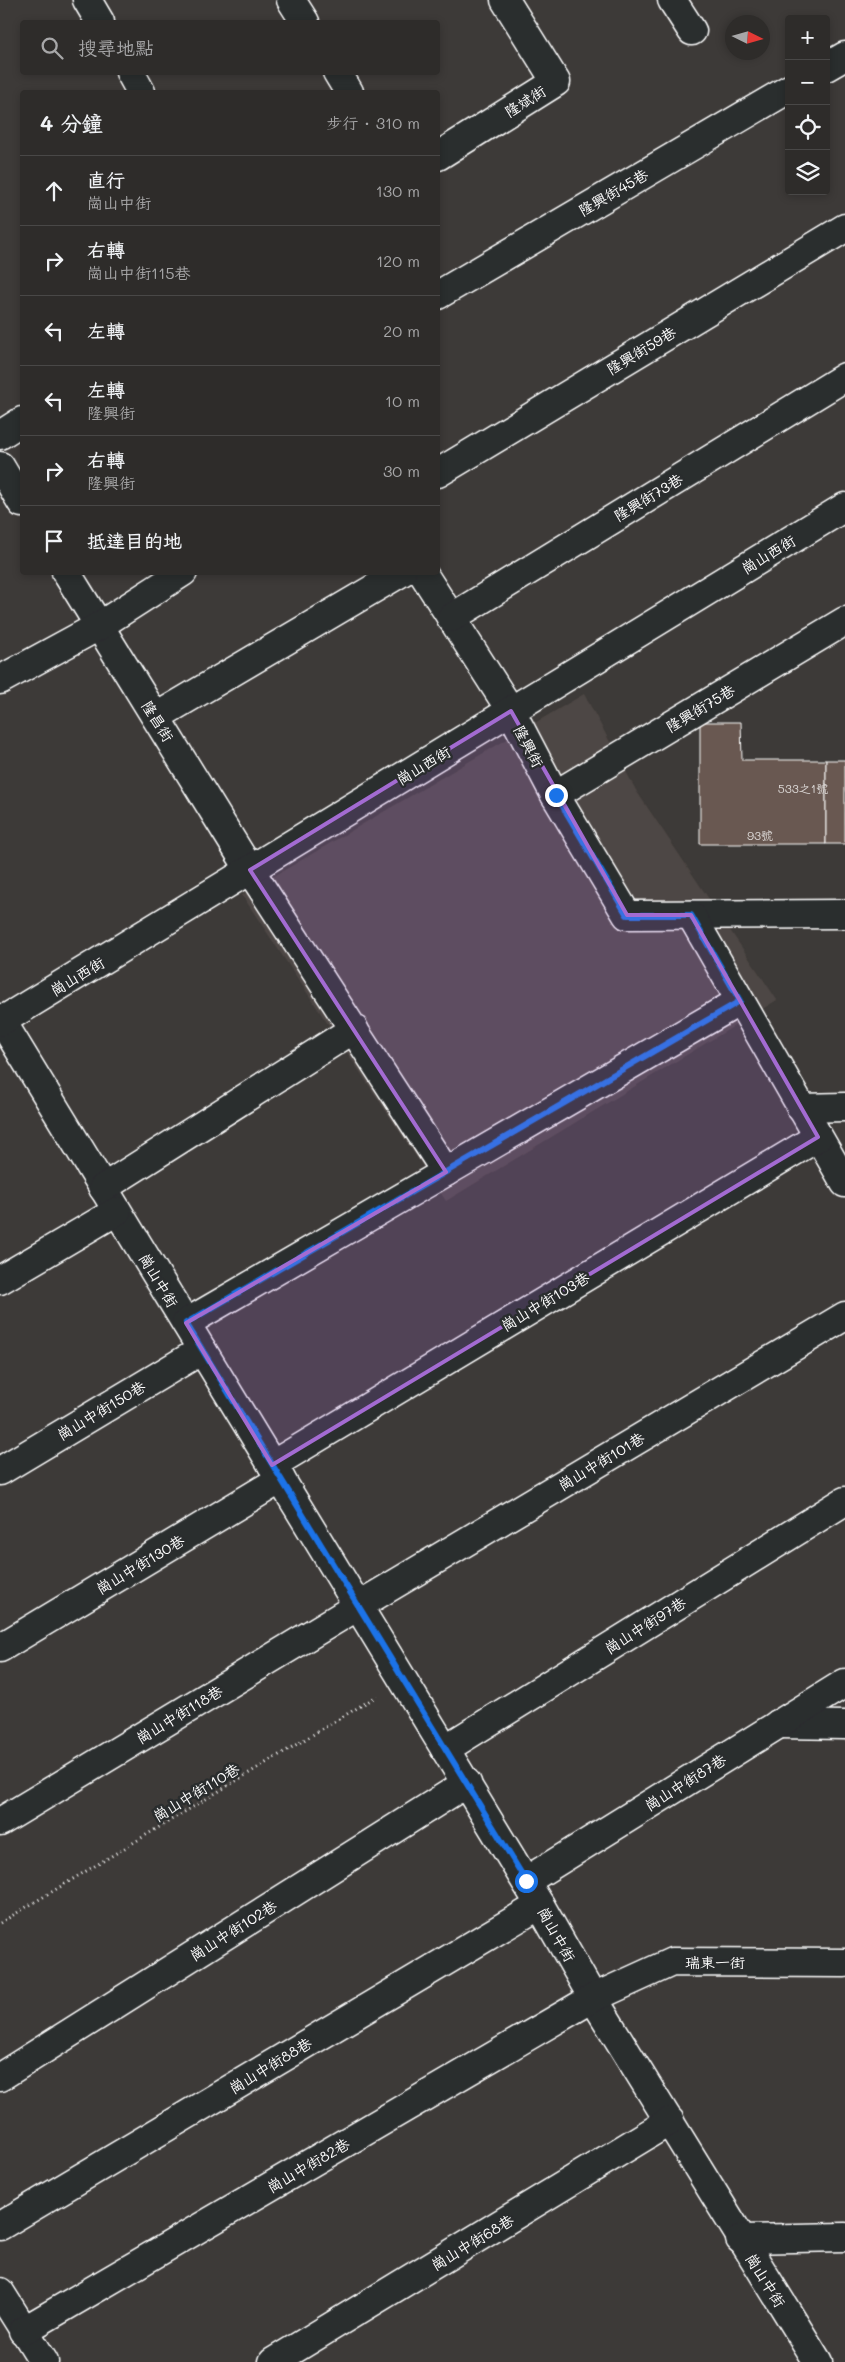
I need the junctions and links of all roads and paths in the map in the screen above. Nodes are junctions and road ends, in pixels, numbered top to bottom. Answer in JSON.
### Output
{"nodes":[{"id":1,"x":87,"y":0,"type":"edge"},
{"id":2,"x":291,"y":0,"type":"edge"},
{"id":3,"x":505,"y":0,"type":"edge"},
{"id":4,"x":672,"y":0,"type":"edge"},
{"id":5,"x":99,"y":20,"type":"edge"},
{"id":6,"x":304,"y":20,"type":"edge"},
{"id":7,"x":692,"y":31,"type":"dead end"},
{"id":8,"x":845,"y":56,"type":"edge"},
{"id":9,"x":830,"y":65,"type":"edge"},
{"id":10,"x":132,"y":75,"type":"edge"},
{"id":11,"x":339,"y":75,"type":"edge"},
{"id":12,"x":140,"y":90,"type":"edge"},
{"id":13,"x":348,"y":90,"type":"edge"},
{"id":14,"x":785,"y":91,"type":"edge"},
{"id":15,"x":440,"y":155,"type":"edge"},
{"id":16,"x":845,"y":228,"type":"edge"},
{"id":17,"x":440,"y":294,"type":"edge"},
{"id":18,"x":845,"y":377,"type":"edge"},
{"id":19,"x":20,"y":422,"type":"edge"},
{"id":20,"x":0,"y":435,"type":"edge"},
{"id":21,"x":0,"y":466,"type":"edge"},
{"id":22,"x":440,"y":472,"type":"edge"},
{"id":23,"x":20,"y":500,"type":"edge"},
{"id":24,"x":845,"y":507,"type":"edge"},
{"id":25,"x":68,"y":575,"type":"edge"},
{"id":26,"x":178,"y":575,"type":"edge"},
{"id":27,"x":397,"y":575,"type":"edge"},
{"id":28,"x":424,"y":575,"type":"edge"},
{"id":29,"x":451,"y":618,"type":"junction"},
{"id":30,"x":845,"y":622,"type":"edge"},
{"id":31,"x":99,"y":626,"type":"junction"},
{"id":32,"x":0,"y":680,"type":"edge"},
{"id":33,"x":511,"y":711,"type":"junction"},
{"id":34,"x":156,"y":717,"type":"junction"},
{"id":35,"x":556,"y":795,"type":"junction"},
{"id":36,"x":250,"y":870,"type":"junction"},
{"id":37,"x":845,"y":914,"type":"edge"},
{"id":38,"x":691,"y":915,"type":"junction"},
{"id":39,"x":740,"y":1001,"type":"junction"},
{"id":40,"x":1,"y":1020,"type":"edge"},
{"id":41,"x":354,"y":1028,"type":"junction"},
{"id":42,"x":845,"y":1107,"type":"edge"},
{"id":43,"x":802,"y":1108,"type":"junction"},
{"id":44,"x":818,"y":1137,"type":"junction"},
{"id":45,"x":446,"y":1172,"type":"junction"},
{"id":46,"x":845,"y":1183,"type":"edge"},
{"id":47,"x":103,"y":1188,"type":"junction"},
{"id":48,"x":117,"y":1211,"type":"junction"},
{"id":49,"x":0,"y":1280,"type":"edge"},
{"id":50,"x":845,"y":1316,"type":"edge"},
{"id":51,"x":186,"y":1323,"type":"junction"},
{"id":52,"x":202,"y":1350,"type":"junction"},
{"id":53,"x":0,"y":1471,"type":"edge"},
{"id":54,"x":276,"y":1472,"type":"junction"},
{"id":55,"x":845,"y":1501,"type":"edge"},
{"id":56,"x":358,"y":1606,"type":"junction"},
{"id":57,"x":0,"y":1648,"type":"edge"},
{"id":58,"x":404,"y":1680,"type":"junction"},
{"id":59,"x":845,"y":1683,"type":"edge"},
{"id":60,"x":778,"y":1724,"type":"junction"},
{"id":61,"x":845,"y":1725,"type":"edge"},
{"id":62,"x":445,"y":1749,"type":"junction"},
{"id":63,"x":467,"y":1783,"type":"junction"},
{"id":64,"x":0,"y":1822,"type":"edge"},
{"id":65,"x":526,"y":1881,"type":"junction"},
{"id":66,"x":540,"y":1905,"type":"junction"},
{"id":67,"x":0,"y":1924,"type":"edge"},
{"id":68,"x":845,"y":1963,"type":"edge"},
{"id":69,"x":593,"y":1998,"type":"junction"},
{"id":70,"x":0,"y":2077,"type":"edge"},
{"id":71,"x":670,"y":2121,"type":"junction"},
{"id":72,"x":0,"y":2226,"type":"edge"},
{"id":73,"x":845,"y":2237,"type":"edge"},
{"id":74,"x":740,"y":2239,"type":"junction"},
{"id":75,"x":1,"y":2295,"type":"edge"},
{"id":76,"x":23,"y":2331,"type":"junction"},
{"id":77,"x":284,"y":2359,"type":"edge"},
{"id":78,"x":44,"y":2362,"type":"edge"},
{"id":79,"x":818,"y":2362,"type":"edge"}],
"edges":[{"from":1,"to":5,"type":"street"},
{"from":2,"to":6,"type":"street"},
{"from":3,"to":15,"type":"street","name":"隆斌街"},
{"from":4,"to":7,"type":"street"},
{"from":8,"to":9,"type":"street"},
{"from":10,"to":12,"type":"street"},
{"from":11,"to":13,"type":"street"},
{"from":14,"to":17,"type":"street","name":"隆興街45巷"},
{"from":16,"to":22,"type":"street","name":"隆興街59巷"},
{"from":18,"to":29,"type":"street","name":"隆興街73巷"},
{"from":19,"to":20,"type":"street"},
{"from":21,"to":23,"type":"street"},
{"from":24,"to":33,"type":"street","name":"崗山西街"},
{"from":25,"to":31,"type":"street","name":"隆昌街"},
{"from":26,"to":31,"type":"street"},
{"from":27,"to":34,"type":"street"},
{"from":28,"to":29,"type":"street","name":"隆興街"},
{"from":29,"to":33,"type":"street","name":"隆興街"},
{"from":30,"to":35,"type":"street","name":"隆興街75巷"},
{"from":31,"to":32,"type":"street"},
{"from":31,"to":34,"type":"street","name":"隆昌街"},
{"from":33,"to":35,"type":"street","name":"隆興街"},
{"from":33,"to":36,"type":"street","name":"崗山西街"},
{"from":34,"to":36,"type":"street","name":"隆昌街"},
{"from":35,"to":38,"type":"street","name":"隆興街"},
{"from":36,"to":40,"type":"street","name":"崗山西街"},
{"from":36,"to":41,"type":"street","name":"隆昌街"},
{"from":37,"to":38,"type":"street","name":"隆興街"},
{"from":38,"to":39,"type":"street"},
{"from":39,"to":43,"type":"street"},
{"from":39,"to":45,"type":"street"},
{"from":40,"to":47,"type":"street","name":"崗山中街"},
{"from":41,"to":45,"type":"street","name":"隆昌街"},
{"from":41,"to":47,"type":"street"},
{"from":42,"to":43,"type":"street"},
{"from":43,"to":44,"type":"street"},
{"from":44,"to":46,"type":"street"},
{"from":44,"to":54,"type":"street","name":"崗山中街103巷"},
{"from":45,"to":51,"type":"street"},
{"from":47,"to":48,"type":"street","name":"崗山中街"},
{"from":48,"to":49,"type":"street"},
{"from":48,"to":51,"type":"street","name":"崗山中街"},
{"from":50,"to":56,"type":"street","name":"崗山中街101巷"},
{"from":51,"to":52,"type":"street","name":"崗山中街"},
{"from":52,"to":53,"type":"street","name":"崗山中街150巷"},
{"from":52,"to":54,"type":"street","name":"崗山中街"},
{"from":54,"to":56,"type":"street","name":"崗山中街"},
{"from":54,"to":57,"type":"street","name":"崗山中街130巷"},
{"from":55,"to":62,"type":"street","name":"崗山中街97巷"},
{"from":56,"to":58,"type":"street","name":"崗山中街"},
{"from":56,"to":64,"type":"street","name":"崗山中街118巷"},
{"from":58,"to":62,"type":"street","name":"崗山中街"},
{"from":58,"to":67,"type":"path","name":"崗山中街110巷"},
{"from":59,"to":60,"type":"street","name":"崗山中街87巷"},
{"from":60,"to":61,"type":"street"},
{"from":60,"to":65,"type":"street","name":"崗山中街87巷"},
{"from":62,"to":63,"type":"street","name":"崗山中街"},
{"from":63,"to":65,"type":"street","name":"崗山中街"},
{"from":63,"to":70,"type":"street","name":"崗山中街102巷"},
{"from":65,"to":66,"type":"street","name":"崗山中街"},
{"from":66,"to":69,"type":"street","name":"崗山中街"},
{"from":66,"to":72,"type":"street","name":"崗山中街88巷"},
{"from":68,"to":69,"type":"street","name":"瑞東一街"},
{"from":69,"to":71,"type":"street","name":"崗山中街"},
{"from":69,"to":76,"type":"street","name":"崗山中街82巷"},
{"from":71,"to":74,"type":"street","name":"崗山中街"},
{"from":71,"to":77,"type":"street","name":"崗山中街68巷"},
{"from":73,"to":74,"type":"street"},
{"from":74,"to":79,"type":"street","name":"崗山中街"},
{"from":75,"to":76,"type":"street"},
{"from":76,"to":78,"type":"street"}]}
